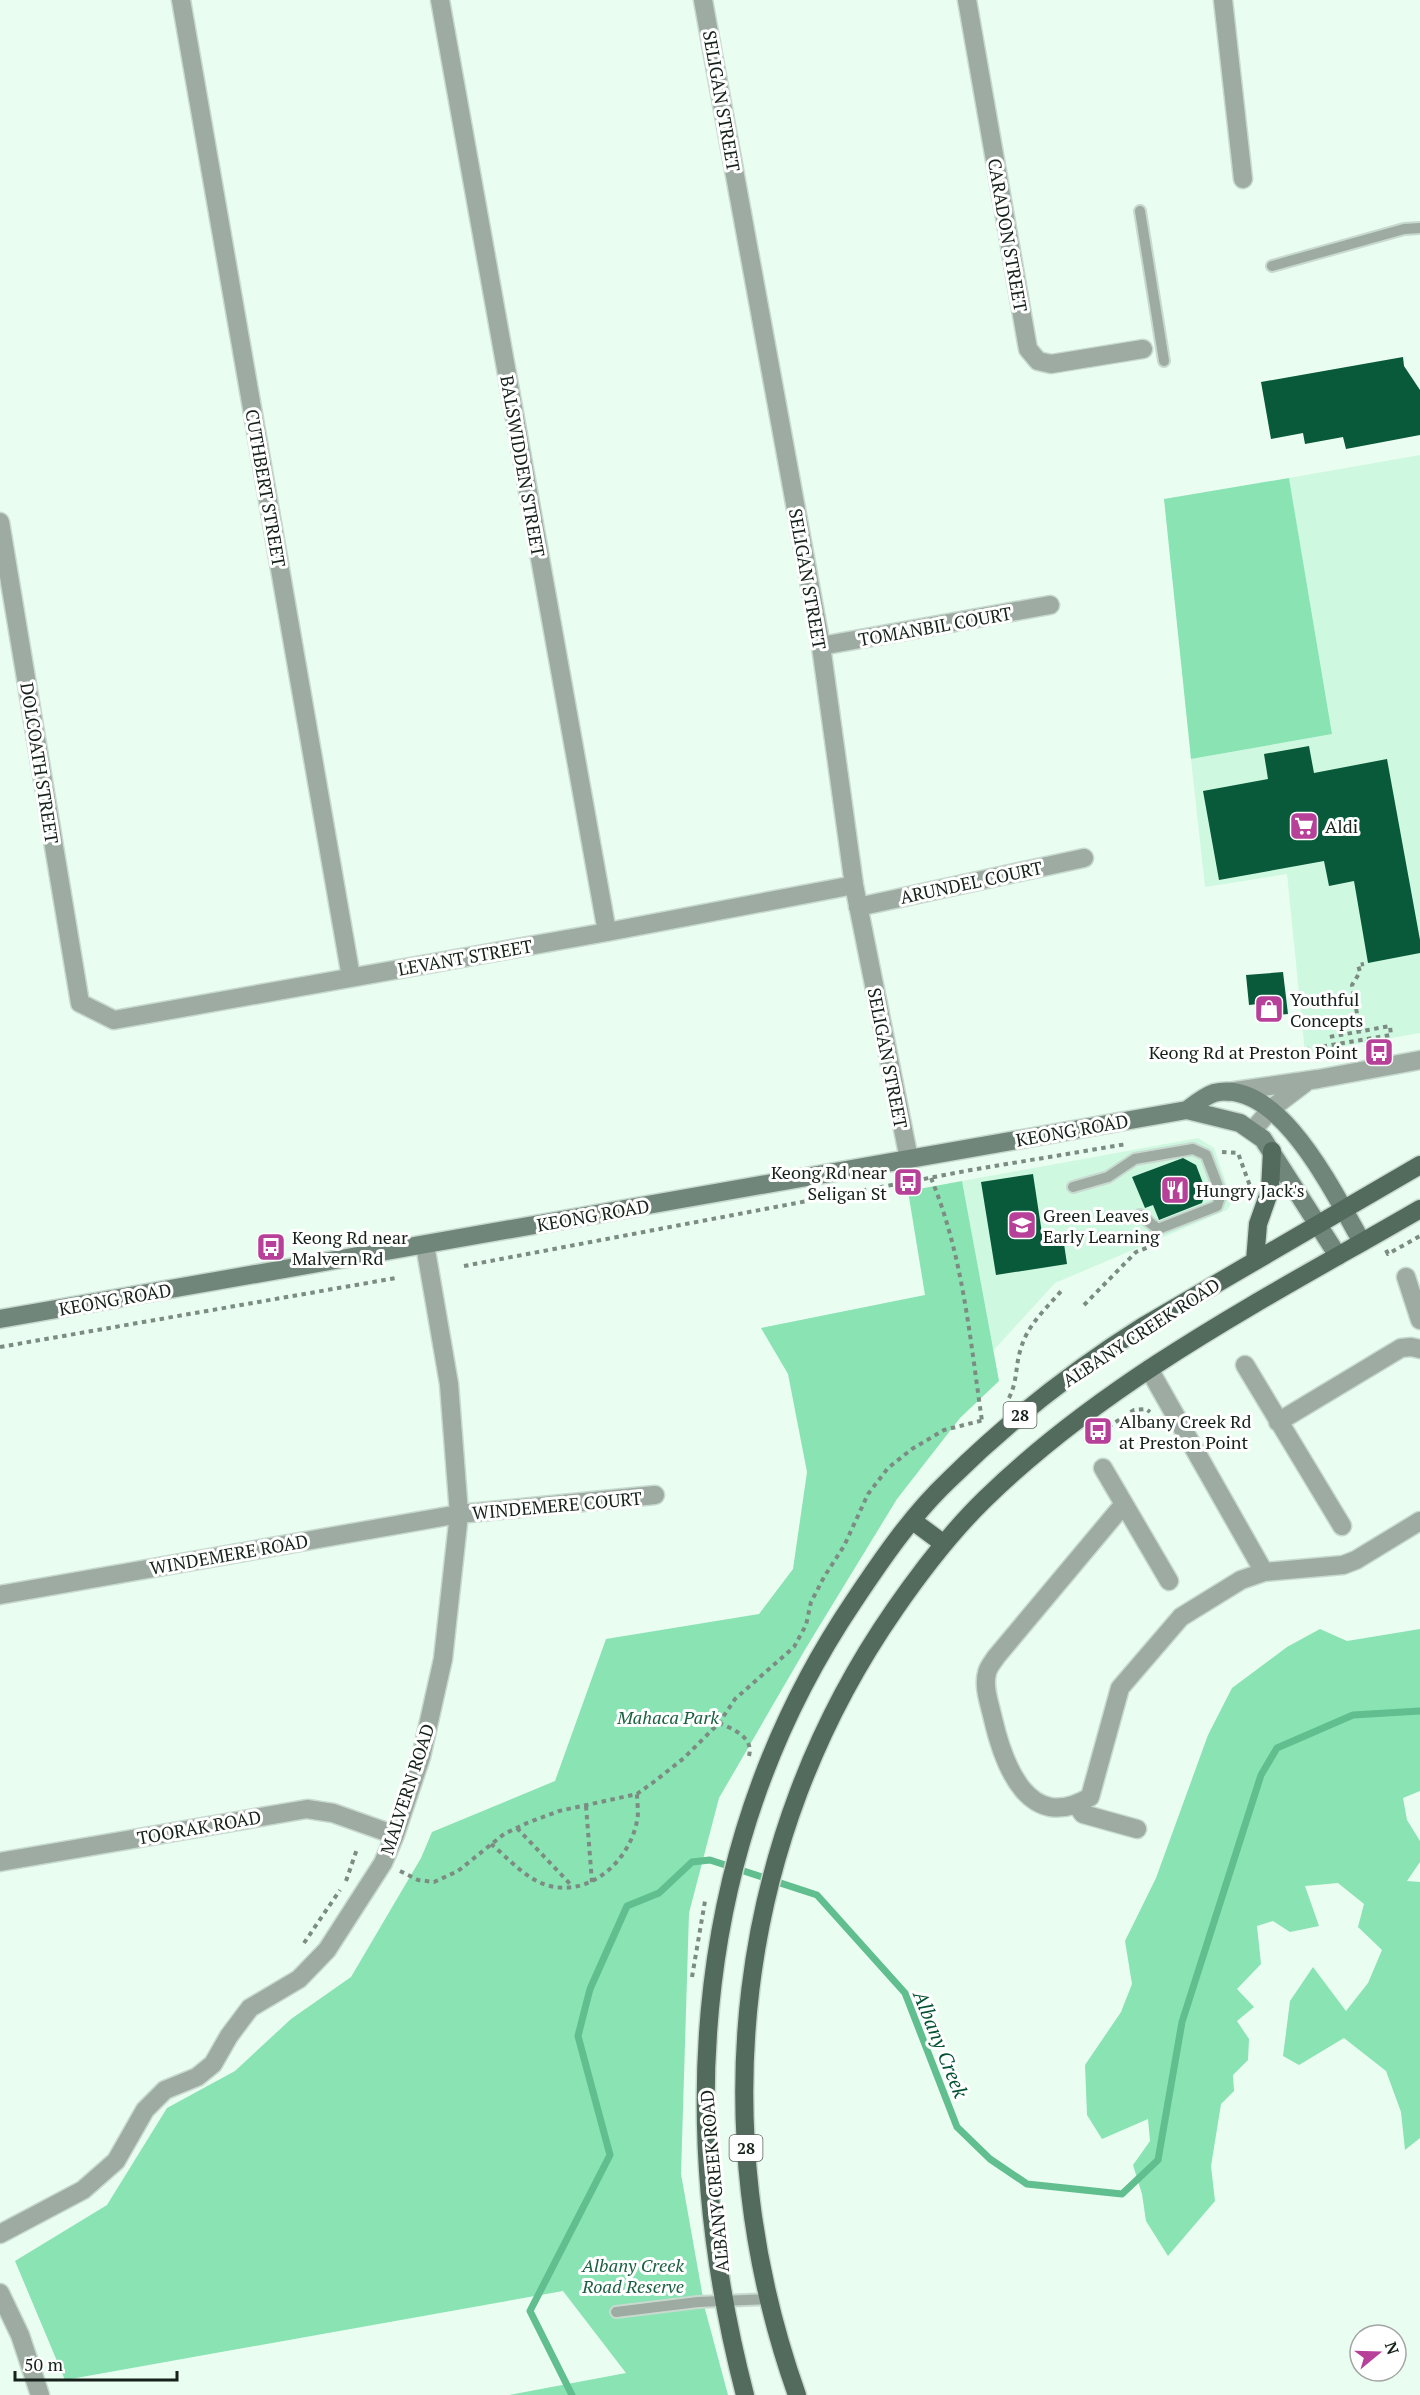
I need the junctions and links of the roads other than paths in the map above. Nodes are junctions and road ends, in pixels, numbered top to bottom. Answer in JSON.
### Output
{"nodes":[{"id":1,"x":181,"y":0,"type":"edge"},
{"id":2,"x":440,"y":0,"type":"edge"},
{"id":3,"x":703,"y":0,"type":"edge"},
{"id":4,"x":967,"y":0,"type":"edge"},
{"id":5,"x":1223,"y":0,"type":"edge"},
{"id":6,"x":1244,"y":179,"type":"dead end"},
{"id":7,"x":1140,"y":211,"type":"dead end"},
{"id":8,"x":1420,"y":228,"type":"edge"},
{"id":9,"x":1272,"y":266,"type":"dead end"},
{"id":10,"x":1161,"y":346,"type":"junction"},
{"id":11,"x":1143,"y":349,"type":"joint"},
{"id":12,"x":1164,"y":362,"type":"dead end"},
{"id":13,"x":0,"y":522,"type":"edge"},
{"id":14,"x":1050,"y":605,"type":"dead end"},
{"id":15,"x":821,"y":646,"type":"junction"},
{"id":16,"x":1084,"y":858,"type":"dead end"},
{"id":17,"x":854,"y":885,"type":"junction"},
{"id":18,"x":858,"y":907,"type":"junction"},
{"id":19,"x":606,"y":932,"type":"junction"},
{"id":20,"x":351,"y":977,"type":"junction"},
{"id":21,"x":80,"y":1003,"type":"joint"},
{"id":22,"x":1420,"y":1060,"type":"edge"},
{"id":23,"x":1318,"y":1079,"type":"junction"},
{"id":24,"x":1228,"y":1092,"type":"junction"},
{"id":25,"x":1272,"y":1108,"type":"junction"},
{"id":26,"x":1186,"y":1110,"type":"junction"},
{"id":27,"x":1253,"y":1130,"type":"junction"},
{"id":28,"x":1272,"y":1151,"type":"junction"},
{"id":29,"x":909,"y":1159,"type":"junction"},
{"id":30,"x":1420,"y":1165,"type":"edge"},
{"id":31,"x":1073,"y":1187,"type":"dead end"},
{"id":32,"x":1342,"y":1209,"type":"junction"},
{"id":33,"x":1420,"y":1209,"type":"edge"},
{"id":34,"x":1140,"y":1215,"type":"dead end"},
{"id":35,"x":1318,"y":1223,"type":"junction"},
{"id":36,"x":1362,"y":1242,"type":"junction"},
{"id":37,"x":425,"y":1245,"type":"junction"},
{"id":38,"x":1338,"y":1256,"type":"junction"},
{"id":39,"x":1255,"y":1261,"type":"junction"},
{"id":40,"x":1406,"y":1277,"type":"dead end"},
{"id":41,"x":0,"y":1319,"type":"edge"},
{"id":42,"x":1420,"y":1321,"type":"edge"},
{"id":43,"x":1419,"y":1349,"type":"edge"},
{"id":44,"x":1245,"y":1365,"type":"dead end"},
{"id":45,"x":1149,"y":1369,"type":"junction"},
{"id":46,"x":1278,"y":1422,"type":"junction"},
{"id":47,"x":1103,"y":1468,"type":"dead end"},
{"id":48,"x":655,"y":1496,"type":"dead end"},
{"id":49,"x":1124,"y":1504,"type":"junction"},
{"id":50,"x":459,"y":1514,"type":"junction"},
{"id":51,"x":913,"y":1521,"type":"junction"},
{"id":52,"x":1420,"y":1521,"type":"edge"},
{"id":53,"x":1342,"y":1526,"type":"dead end"},
{"id":54,"x":944,"y":1544,"type":"junction"},
{"id":55,"x":1264,"y":1572,"type":"junction"},
{"id":56,"x":1169,"y":1581,"type":"dead end"},
{"id":57,"x":0,"y":1595,"type":"edge"},
{"id":58,"x":1077,"y":1805,"type":"junction"},
{"id":59,"x":1137,"y":1829,"type":"dead end"},
{"id":60,"x":395,"y":1835,"type":"junction"},
{"id":61,"x":0,"y":1862,"type":"edge"},
{"id":62,"x":0,"y":2234,"type":"edge"},
{"id":63,"x":0,"y":2293,"type":"edge"},
{"id":64,"x":768,"y":2299,"type":"junction"},
{"id":65,"x":725,"y":2302,"type":"junction"},
{"id":66,"x":616,"y":2312,"type":"dead end"},
{"id":67,"x":40,"y":2395,"type":"edge"},
{"id":68,"x":745,"y":2395,"type":"edge"},
{"id":69,"x":797,"y":2395,"type":"edge"}],
"edges":[{"from":1,"to":20,"type":"street","name":"CUTHBERT STREET"},
{"from":2,"to":19,"type":"street","name":"BALSWIDDEN STREET"},
{"from":3,"to":15,"type":"street","name":"SELIGAN STREET"},
{"from":4,"to":11,"type":"street","name":"CARADON STREET"},
{"from":5,"to":6,"type":"street"},
{"from":7,"to":10,"type":"lane"},
{"from":8,"to":9,"type":"lane"},
{"from":10,"to":11,"type":"lane"},
{"from":10,"to":12,"type":"lane"},
{"from":13,"to":21,"type":"street","name":"DOLCOATH STREET"},
{"from":14,"to":15,"type":"street","name":"TOMANBIL COURT"},
{"from":15,"to":17,"type":"street","name":"SELIGAN STREET"},
{"from":16,"to":18,"type":"street","name":"ARUNDEL COURT"},
{"from":17,"to":18,"type":"street","name":"SELIGAN STREET"},
{"from":17,"to":19,"type":"street","name":"LEVANT STREET"},
{"from":18,"to":29,"type":"street","name":"SELIGAN STREET"},
{"from":19,"to":20,"type":"street","name":"LEVANT STREET"},
{"from":20,"to":21,"type":"street","name":"LEVANT STREET"},
{"from":22,"to":23,"type":"street","name":"KEONG ROAD"},
{"from":23,"to":24,"type":"street","name":"KEONG ROAD"},
{"from":23,"to":25,"type":"street","name":"KEONG ROAD"},
{"from":24,"to":25,"type":"street"},
{"from":24,"to":26,"type":"street","name":"KEONG ROAD"},
{"from":25,"to":27,"type":"street","name":"KEONG ROAD"},
{"from":25,"to":32,"type":"street"},
{"from":26,"to":27,"type":"street","name":"KEONG ROAD"},
{"from":26,"to":29,"type":"street","name":"KEONG ROAD"},
{"from":27,"to":28,"type":"street","name":"KEONG ROAD"},
{"from":28,"to":35,"type":"street","name":"KEONG ROAD"},
{"from":28,"to":39,"type":"main road"},
{"from":29,"to":37,"type":"street","name":"KEONG ROAD"},
{"from":30,"to":32,"type":"main road","name":"ALBANY CREEK ROAD","number":"28"},
{"from":31,"to":34,"type":"lane"},
{"from":32,"to":35,"type":"main road","name":"ALBANY CREEK ROAD","number":"28"},
{"from":32,"to":36,"type":"street"},
{"from":33,"to":36,"type":"main road","name":"ALBANY CREEK ROAD","number":"28"},
{"from":35,"to":38,"type":"street","name":"KEONG ROAD"},
{"from":35,"to":39,"type":"main road","name":"ALBANY CREEK ROAD","number":"28"},
{"from":36,"to":38,"type":"main road","name":"ALBANY CREEK ROAD","number":"28"},
{"from":37,"to":41,"type":"street","name":"KEONG ROAD"},
{"from":37,"to":50,"type":"street","name":"MALVERN ROAD"},
{"from":38,"to":45,"type":"main road","name":"ALBANY CREEK ROAD","number":"28"},
{"from":39,"to":51,"type":"main road","name":"ALBANY CREEK ROAD","number":"28"},
{"from":40,"to":42,"type":"street"},
{"from":42,"to":43,"type":"street"},
{"from":43,"to":46,"type":"street"},
{"from":44,"to":46,"type":"street"},
{"from":45,"to":54,"type":"main road","name":"ALBANY CREEK ROAD","number":"28"},
{"from":45,"to":55,"type":"street"},
{"from":46,"to":53,"type":"street"},
{"from":47,"to":49,"type":"street"},
{"from":48,"to":50,"type":"street","name":"WINDEMERE COURT"},
{"from":49,"to":56,"type":"street"},
{"from":49,"to":58,"type":"street"},
{"from":50,"to":57,"type":"street","name":"WINDEMERE ROAD"},
{"from":50,"to":60,"type":"street","name":"MALVERN ROAD"},
{"from":51,"to":54,"type":"main road"},
{"from":51,"to":65,"type":"main road","name":"ALBANY CREEK ROAD","number":"28"},
{"from":52,"to":55,"type":"street"},
{"from":54,"to":64,"type":"main road","name":"ALBANY CREEK ROAD","number":"28"},
{"from":55,"to":58,"type":"street"},
{"from":58,"to":59,"type":"street"},
{"from":60,"to":61,"type":"street","name":"TOORAK ROAD"},
{"from":60,"to":62,"type":"street","name":"MALVERN ROAD"},
{"from":63,"to":67,"type":"street"},
{"from":64,"to":65,"type":"lane"},
{"from":64,"to":69,"type":"main road","name":"ALBANY CREEK ROAD","number":"28"},
{"from":65,"to":66,"type":"lane"},
{"from":65,"to":68,"type":"main road","name":"ALBANY CREEK ROAD","number":"28"}]}
